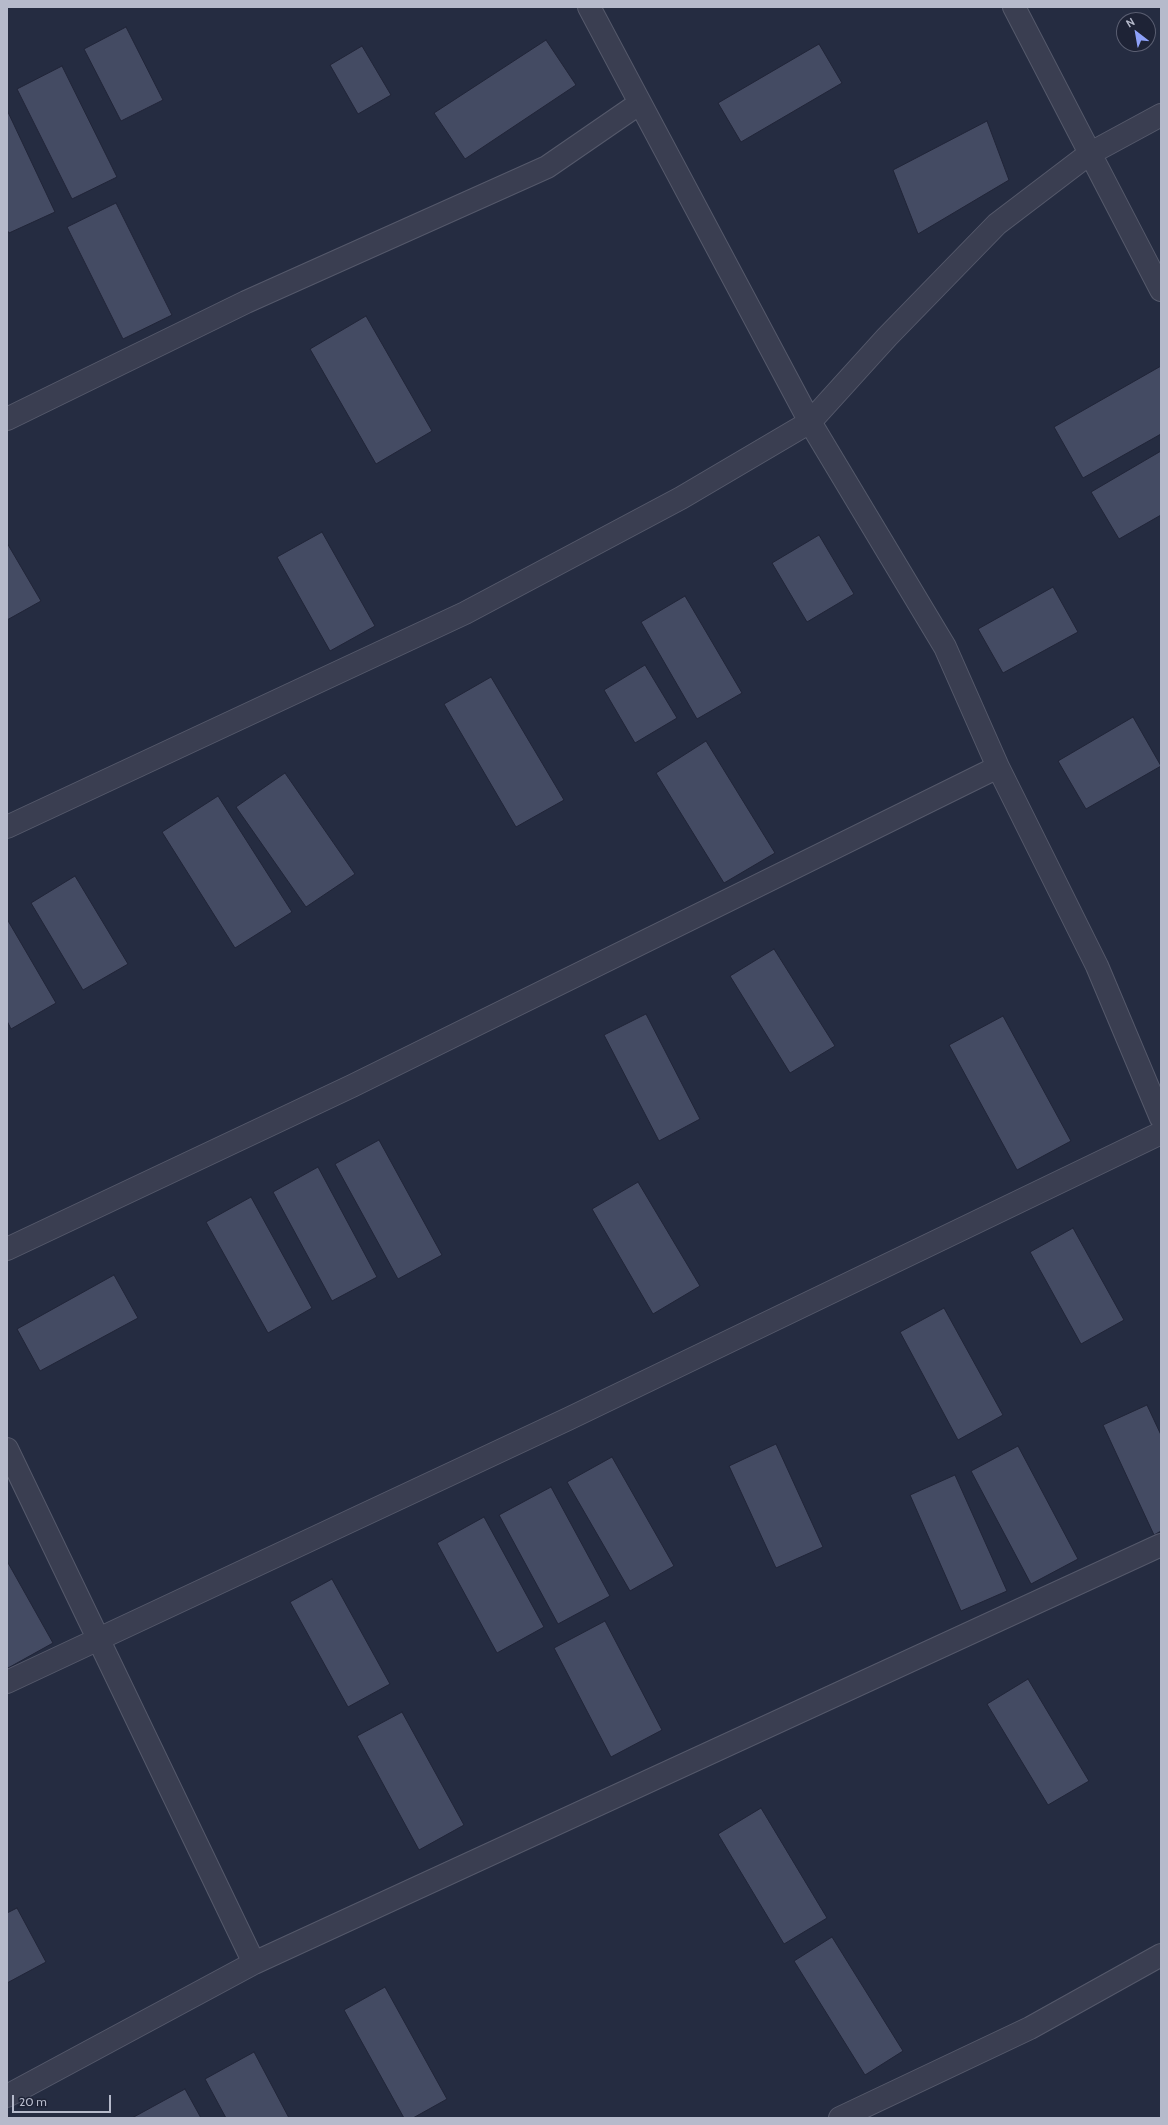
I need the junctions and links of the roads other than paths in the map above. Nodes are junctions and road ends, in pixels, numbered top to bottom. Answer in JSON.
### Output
{"nodes":[{"id":1,"x":589,"y":7,"type":"edge"},
{"id":2,"x":1014,"y":7,"type":"edge"},
{"id":3,"x":640,"y":103,"type":"junction"},
{"id":4,"x":1161,"y":114,"type":"edge"},
{"id":5,"x":1089,"y":154,"type":"junction"},
{"id":6,"x":1161,"y":290,"type":"edge"},
{"id":7,"x":7,"y":420,"type":"edge"},
{"id":8,"x":810,"y":422,"type":"junction"},
{"id":9,"x":998,"y":767,"type":"junction"},
{"id":10,"x":7,"y":827,"type":"edge"},
{"id":11,"x":1161,"y":1118,"type":"edge"},
{"id":12,"x":1161,"y":1133,"type":"edge"},
{"id":13,"x":7,"y":1249,"type":"edge"},
{"id":14,"x":7,"y":1449,"type":"edge"},
{"id":15,"x":1161,"y":1545,"type":"edge"},
{"id":16,"x":98,"y":1639,"type":"junction"},
{"id":17,"x":7,"y":1682,"type":"edge"},
{"id":18,"x":1161,"y":1955,"type":"edge"},
{"id":19,"x":254,"y":1963,"type":"junction"},
{"id":20,"x":7,"y":2096,"type":"edge"},
{"id":21,"x":840,"y":2118,"type":"edge"}],
"edges":[{"from":1,"to":3,"type":"street"},
{"from":2,"to":5,"type":"street"},
{"from":3,"to":7,"type":"street"},
{"from":3,"to":8,"type":"street"},
{"from":4,"to":5,"type":"street"},
{"from":5,"to":6,"type":"street"},
{"from":5,"to":8,"type":"street"},
{"from":8,"to":9,"type":"street"},
{"from":8,"to":10,"type":"street"},
{"from":9,"to":11,"type":"street"},
{"from":9,"to":13,"type":"street"},
{"from":12,"to":16,"type":"street"},
{"from":14,"to":16,"type":"street"},
{"from":15,"to":19,"type":"street"},
{"from":16,"to":17,"type":"street"},
{"from":16,"to":19,"type":"street"},
{"from":18,"to":21,"type":"street"},
{"from":19,"to":20,"type":"street"}]}
